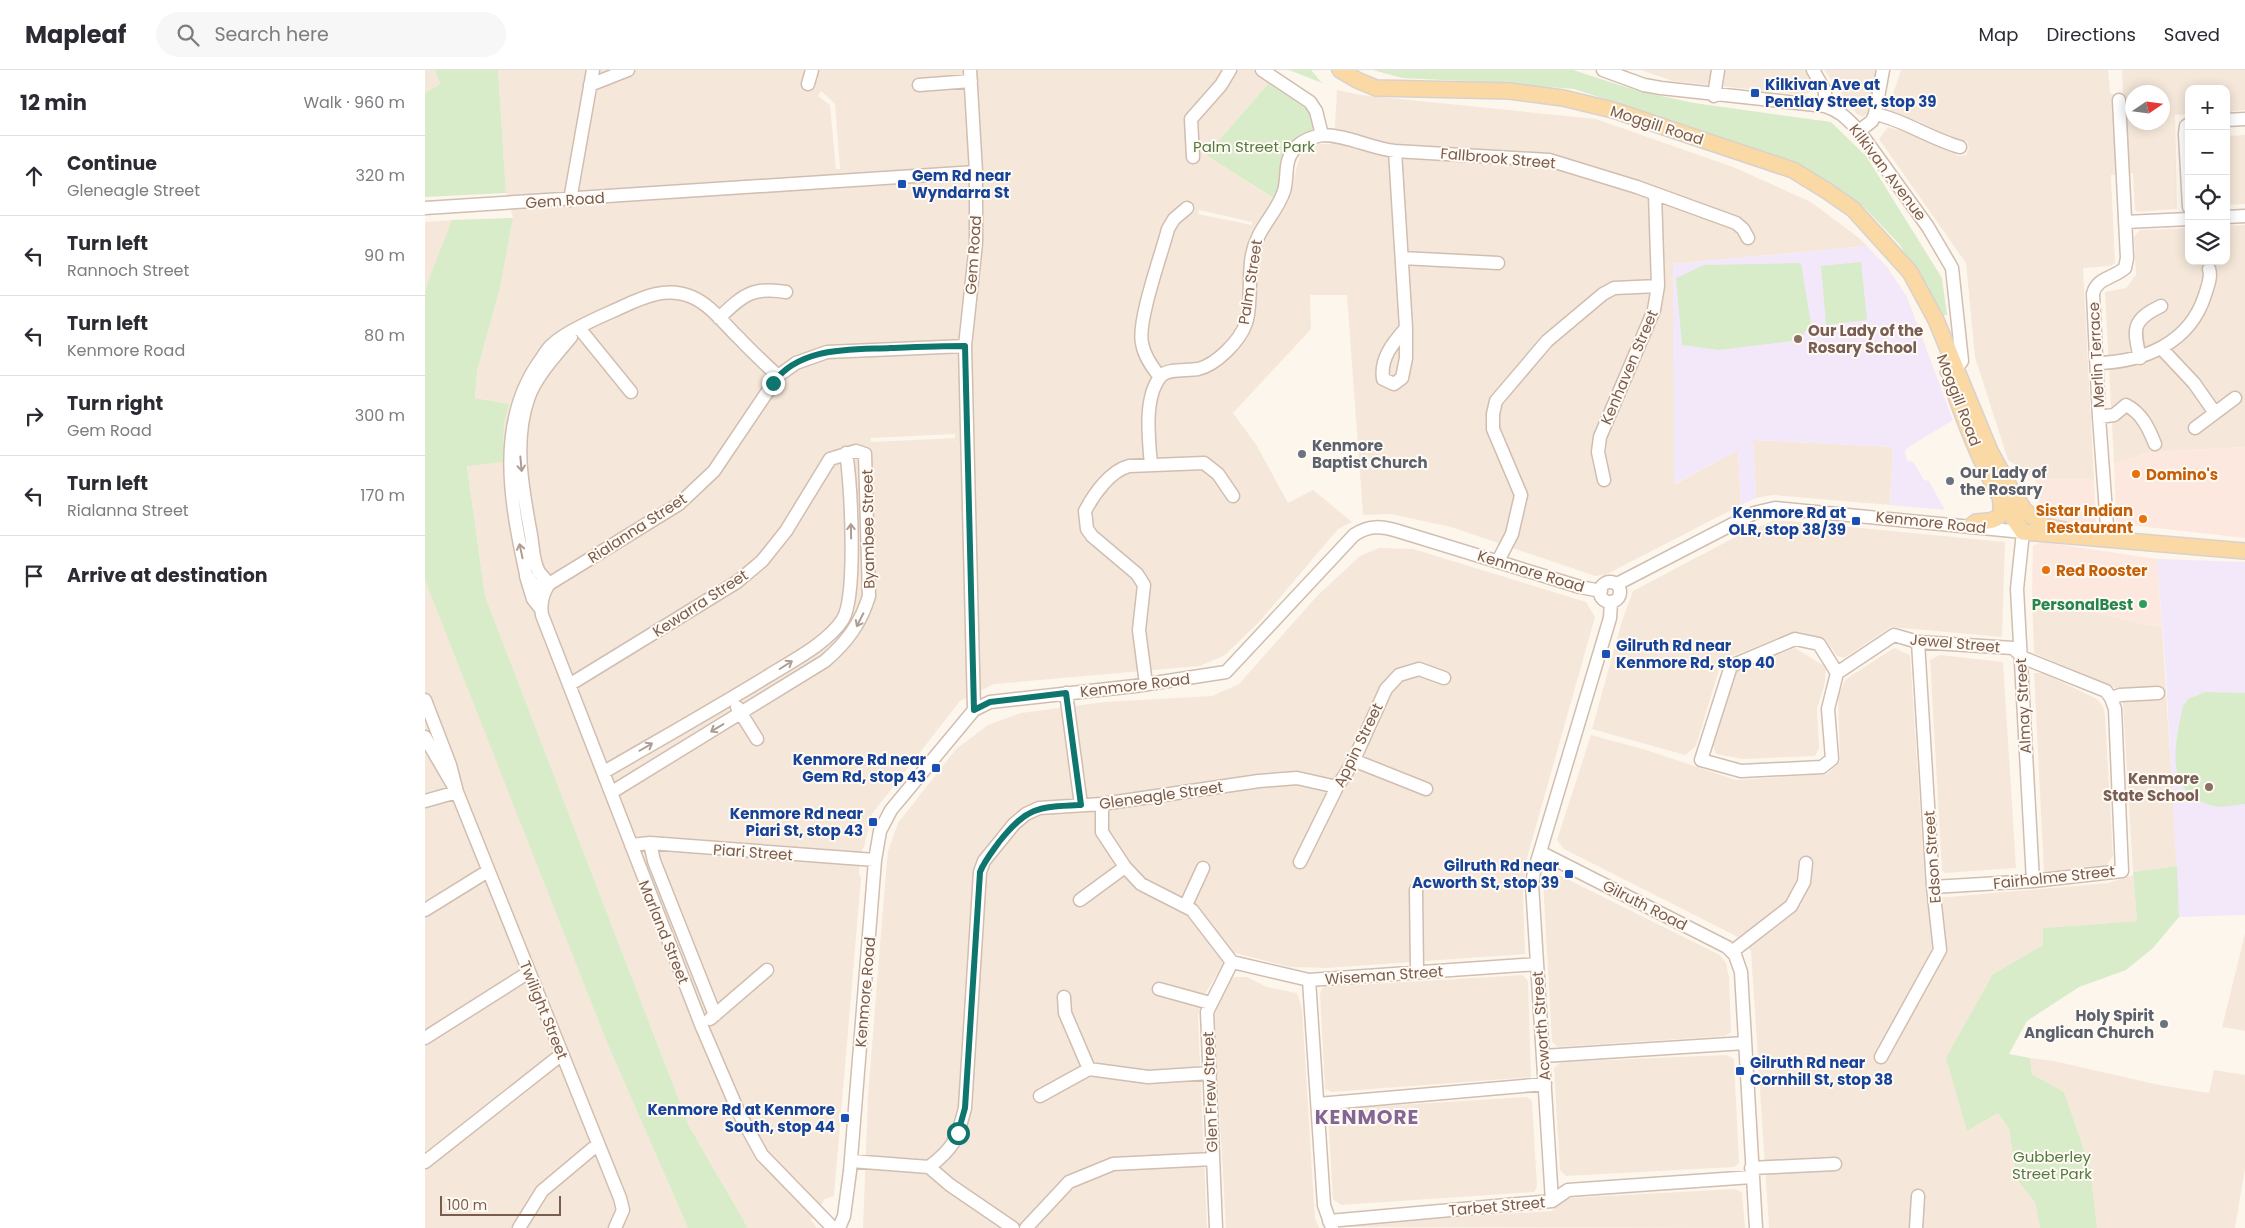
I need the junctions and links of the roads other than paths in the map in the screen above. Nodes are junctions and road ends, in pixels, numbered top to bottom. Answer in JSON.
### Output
{"nodes":[{"id":1,"x":593,"y":70,"type":"edge"},
{"id":2,"x":628,"y":70,"type":"edge"},
{"id":3,"x":812,"y":70,"type":"edge"},
{"id":4,"x":1230,"y":70,"type":"edge"},
{"id":5,"x":1261,"y":70,"type":"edge"},
{"id":6,"x":1340,"y":70,"type":"edge"},
{"id":7,"x":1356,"y":70,"type":"edge"},
{"id":8,"x":1603,"y":70,"type":"edge"},
{"id":9,"x":1718,"y":70,"type":"edge"},
{"id":10,"x":1813,"y":70,"type":"edge"},
{"id":11,"x":1883,"y":70,"type":"edge"},
{"id":12,"x":970,"y":76,"type":"edge"},
{"id":13,"x":590,"y":84,"type":"junction"},
{"id":14,"x":808,"y":84,"type":"dead end"},
{"id":15,"x":919,"y":85,"type":"dead end"},
{"id":16,"x":1395,"y":89,"type":"junction"},
{"id":17,"x":1714,"y":96,"type":"junction"},
{"id":18,"x":2119,"y":100,"type":"dead end"},
{"id":19,"x":1825,"y":106,"type":"junction"},
{"id":20,"x":1875,"y":114,"type":"junction"},
{"id":21,"x":2245,"y":119,"type":"edge"},
{"id":22,"x":2230,"y":120,"type":"edge"},
{"id":23,"x":2186,"y":130,"type":"edge"},
{"id":24,"x":1859,"y":131,"type":"junction"},
{"id":25,"x":1322,"y":135,"type":"junction"},
{"id":26,"x":1960,"y":147,"type":"dead end"},
{"id":27,"x":1395,"y":151,"type":"junction"},
{"id":28,"x":1193,"y":157,"type":"dead end"},
{"id":29,"x":976,"y":172,"type":"junction"},
{"id":30,"x":2187,"y":175,"type":"edge"},
{"id":31,"x":1655,"y":194,"type":"junction"},
{"id":32,"x":570,"y":200,"type":"junction"},
{"id":33,"x":425,"y":208,"type":"edge"},
{"id":34,"x":1187,"y":208,"type":"dead end"},
{"id":35,"x":2245,"y":216,"type":"edge"},
{"id":36,"x":2230,"y":217,"type":"edge"},
{"id":37,"x":2185,"y":219,"type":"edge"},
{"id":38,"x":2125,"y":222,"type":"junction"},
{"id":39,"x":1748,"y":238,"type":"dead end"},
{"id":40,"x":1403,"y":258,"type":"junction"},
{"id":41,"x":1498,"y":263,"type":"dead end"},
{"id":42,"x":2209,"y":269,"type":"dead end"},
{"id":43,"x":1658,"y":286,"type":"junction"},
{"id":44,"x":786,"y":292,"type":"dead end"},
{"id":45,"x":2161,"y":306,"type":"dead end"},
{"id":46,"x":719,"y":318,"type":"junction"},
{"id":47,"x":579,"y":328,"type":"junction"},
{"id":48,"x":1406,"y":328,"type":"dead end"},
{"id":49,"x":965,"y":346,"type":"junction"},
{"id":50,"x":2161,"y":348,"type":"junction"},
{"id":51,"x":2140,"y":358,"type":"junction"},
{"id":52,"x":2097,"y":363,"type":"junction"},
{"id":53,"x":1951,"y":371,"type":"junction"},
{"id":54,"x":778,"y":376,"type":"junction"},
{"id":55,"x":1160,"y":377,"type":"junction"},
{"id":56,"x":631,"y":392,"type":"dead end"},
{"id":57,"x":2235,"y":398,"type":"dead end"},
{"id":58,"x":2215,"y":413,"type":"junction"},
{"id":59,"x":2099,"y":417,"type":"junction"},
{"id":60,"x":2195,"y":428,"type":"dead end"},
{"id":61,"x":2155,"y":444,"type":"dead end"},
{"id":62,"x":846,"y":453,"type":"junction"},
{"id":63,"x":1151,"y":465,"type":"junction"},
{"id":64,"x":1604,"y":480,"type":"dead end"},
{"id":65,"x":2003,"y":489,"type":"junction"},
{"id":66,"x":1233,"y":496,"type":"dead end"},
{"id":67,"x":1971,"y":526,"type":"junction"},
{"id":68,"x":2023,"y":532,"type":"junction"},
{"id":69,"x":1512,"y":534,"type":"junction"},
{"id":70,"x":2074,"y":536,"type":"junction"},
{"id":71,"x":2108,"y":538,"type":"junction"},
{"id":72,"x":2245,"y":551,"type":"edge"},
{"id":73,"x":1497,"y":561,"type":"junction"},
{"id":74,"x":1511,"y":565,"type":"junction"},
{"id":75,"x":526,"y":574,"type":"junction"},
{"id":76,"x":1617,"y":584,"type":"junction"},
{"id":77,"x":547,"y":586,"type":"junction"},
{"id":78,"x":1601,"y":591,"type":"junction"},
{"id":79,"x":1611,"y":602,"type":"junction"},
{"id":80,"x":541,"y":609,"type":"junction"},
{"id":81,"x":1918,"y":642,"type":"junction"},
{"id":82,"x":2019,"y":653,"type":"junction"},
{"id":83,"x":1837,"y":673,"type":"junction"},
{"id":84,"x":1445,"y":678,"type":"dead end"},
{"id":85,"x":569,"y":684,"type":"junction"},
{"id":86,"x":1146,"y":684,"type":"junction"},
{"id":87,"x":1066,"y":693,"type":"junction"},
{"id":88,"x":2157,"y":693,"type":"dead end"},
{"id":89,"x":732,"y":698,"type":"junction"},
{"id":90,"x":2111,"y":698,"type":"junction"},
{"id":91,"x":425,"y":700,"type":"edge"},
{"id":92,"x":974,"y":710,"type":"junction"},
{"id":93,"x":741,"y":713,"type":"junction"},
{"id":94,"x":425,"y":737,"type":"edge"},
{"id":95,"x":757,"y":739,"type":"dead end"},
{"id":96,"x":1353,"y":760,"type":"junction"},
{"id":97,"x":604,"y":772,"type":"junction"},
{"id":98,"x":1337,"y":787,"type":"junction"},
{"id":99,"x":1425,"y":789,"type":"dead end"},
{"id":100,"x":457,"y":792,"type":"junction"},
{"id":101,"x":612,"y":792,"type":"junction"},
{"id":102,"x":425,"y":801,"type":"edge"},
{"id":103,"x":1102,"y":804,"type":"junction"},
{"id":104,"x":1081,"y":805,"type":"junction"},
{"id":105,"x":650,"y":843,"type":"junction"},
{"id":106,"x":631,"y":845,"type":"junction"},
{"id":107,"x":1540,"y":852,"type":"junction"},
{"id":108,"x":875,"y":860,"type":"junction"},
{"id":109,"x":1300,"y":862,"type":"dead end"},
{"id":110,"x":1806,"y":863,"type":"dead end"},
{"id":111,"x":1125,"y":867,"type":"junction"},
{"id":112,"x":1203,"y":868,"type":"dead end"},
{"id":113,"x":488,"y":870,"type":"junction"},
{"id":114,"x":2033,"y":881,"type":"junction"},
{"id":115,"x":1933,"y":887,"type":"junction"},
{"id":116,"x":1416,"y":890,"type":"dead end"},
{"id":117,"x":1080,"y":900,"type":"dead end"},
{"id":118,"x":1186,"y":906,"type":"junction"},
{"id":119,"x":425,"y":910,"type":"edge"},
{"id":120,"x":1733,"y":951,"type":"junction"},
{"id":121,"x":1232,"y":962,"type":"junction"},
{"id":122,"x":1537,"y":964,"type":"junction"},
{"id":123,"x":767,"y":970,"type":"dead end"},
{"id":124,"x":529,"y":972,"type":"junction"},
{"id":125,"x":1417,"y":972,"type":"junction"},
{"id":126,"x":1309,"y":980,"type":"junction"},
{"id":127,"x":1159,"y":989,"type":"dead end"},
{"id":128,"x":1064,"y":997,"type":"dead end"},
{"id":129,"x":1210,"y":1003,"type":"junction"},
{"id":130,"x":715,"y":1015,"type":"junction"},
{"id":131,"x":702,"y":1026,"type":"junction"},
{"id":132,"x":425,"y":1038,"type":"edge"},
{"id":133,"x":1745,"y":1043,"type":"junction"},
{"id":134,"x":562,"y":1054,"type":"junction"},
{"id":135,"x":1543,"y":1056,"type":"junction"},
{"id":136,"x":1881,"y":1057,"type":"dead end"},
{"id":137,"x":1089,"y":1069,"type":"junction"},
{"id":138,"x":1210,"y":1073,"type":"junction"},
{"id":139,"x":1545,"y":1084,"type":"junction"},
{"id":140,"x":1040,"y":1096,"type":"dead end"},
{"id":141,"x":1319,"y":1104,"type":"junction"},
{"id":142,"x":598,"y":1144,"type":"junction"},
{"id":143,"x":1213,"y":1158,"type":"junction"},
{"id":144,"x":851,"y":1161,"type":"junction"},
{"id":145,"x":425,"y":1162,"type":"edge"},
{"id":146,"x":1835,"y":1164,"type":"dead end"},
{"id":147,"x":929,"y":1167,"type":"junction"},
{"id":148,"x":1752,"y":1173,"type":"junction"},
{"id":149,"x":1918,"y":1196,"type":"dead end"},
{"id":150,"x":1552,"y":1201,"type":"junction"},
{"id":151,"x":1330,"y":1225,"type":"edge"},
{"id":152,"x":519,"y":1228,"type":"edge"},
{"id":153,"x":615,"y":1228,"type":"edge"},
{"id":154,"x":833,"y":1228,"type":"edge"},
{"id":155,"x":839,"y":1228,"type":"edge"},
{"id":156,"x":1013,"y":1228,"type":"edge"},
{"id":157,"x":1026,"y":1228,"type":"edge"},
{"id":158,"x":1216,"y":1228,"type":"edge"},
{"id":159,"x":1755,"y":1228,"type":"edge"},
{"id":160,"x":1916,"y":1228,"type":"edge"}],
"edges":[{"from":1,"to":13,"type":"street"},
{"from":2,"to":13,"type":"street"},
{"from":3,"to":14,"type":"street"},
{"from":4,"to":28,"type":"street"},
{"from":5,"to":25,"type":"street"},
{"from":6,"to":16,"type":"main road","name":"Moggill Road"},
{"from":7,"to":16,"type":"main road","name":"Moggill Road"},
{"from":8,"to":17,"type":"street","name":"Kilkivan Avenue"},
{"from":9,"to":17,"type":"street"},
{"from":10,"to":19,"type":"street"},
{"from":11,"to":20,"type":"street"},
{"from":12,"to":15,"type":"street"},
{"from":12,"to":29,"type":"street"},
{"from":13,"to":32,"type":"street"},
{"from":16,"to":53,"type":"main road","name":"Moggill Road"},
{"from":17,"to":19,"type":"street","name":"Kilkivan Avenue"},
{"from":18,"to":38,"type":"street","name":"Merlin Terrace"},
{"from":19,"to":24,"type":"street","name":"Kilkivan Avenue"},
{"from":20,"to":24,"type":"street"},
{"from":20,"to":26,"type":"street"},
{"from":21,"to":22,"type":"street"},
{"from":23,"to":30,"type":"street"},
{"from":24,"to":53,"type":"street","name":"Kilkivan Avenue"},
{"from":25,"to":27,"type":"street","name":"Fallbrook Street"},
{"from":25,"to":55,"type":"street","name":"Palm Street"},
{"from":27,"to":31,"type":"street","name":"Fallbrook Street"},
{"from":27,"to":40,"type":"street"},
{"from":29,"to":32,"type":"street","name":"Gem Road"},
{"from":29,"to":49,"type":"street","name":"Gem Road"},
{"from":31,"to":39,"type":"street","name":"Fallbrook Street"},
{"from":31,"to":43,"type":"street","name":"Kenhaven Street"},
{"from":32,"to":33,"type":"street","name":"Gem Road"},
{"from":34,"to":55,"type":"street"},
{"from":35,"to":36,"type":"street"},
{"from":37,"to":38,"type":"street"},
{"from":38,"to":52,"type":"street","name":"Merlin Terrace"},
{"from":40,"to":41,"type":"street"},
{"from":40,"to":48,"type":"street"},
{"from":42,"to":50,"type":"street"},
{"from":43,"to":64,"type":"street","name":"Kenhaven Street"},
{"from":43,"to":69,"type":"street"},
{"from":44,"to":46,"type":"street"},
{"from":45,"to":51,"type":"street"},
{"from":46,"to":47,"type":"street","name":"Marland Street"},
{"from":46,"to":54,"type":"street","name":"Marland Street"},
{"from":47,"to":56,"type":"street"},
{"from":75,"to":47,"type":"street","name":"Marland Street","one_way":true},
{"from":47,"to":77,"type":"street","name":"Marland Street","one_way":true},
{"from":49,"to":54,"type":"street","name":"Rialanna Street"},
{"from":49,"to":92,"type":"street","name":"Gem Road"},
{"from":50,"to":51,"type":"street"},
{"from":50,"to":58,"type":"street"},
{"from":51,"to":52,"type":"street"},
{"from":52,"to":59,"type":"street","name":"Merlin Terrace"},
{"from":53,"to":65,"type":"main road","name":"Moggill Road"},
{"from":54,"to":77,"type":"street","name":"Rialanna Street"},
{"from":55,"to":63,"type":"street"},
{"from":57,"to":58,"type":"street"},
{"from":58,"to":60,"type":"street"},
{"from":59,"to":61,"type":"street"},
{"from":59,"to":71,"type":"street","name":"Merlin Terrace"},
{"from":62,"to":85,"type":"street","name":"Kewarra Street"},
{"from":89,"to":62,"type":"street","name":"Byambee Street","one_way":true},
{"from":62,"to":93,"type":"street","name":"Byambee Street","one_way":true},
{"from":63,"to":66,"type":"street"},
{"from":63,"to":86,"type":"street"},
{"from":65,"to":67,"type":"main road"},
{"from":65,"to":68,"type":"main road","name":"Moggill Road"},
{"from":65,"to":70,"type":"main road","name":"Moggill Road"},
{"from":67,"to":68,"type":"street","name":"Kenmore Road"},
{"from":67,"to":76,"type":"street","name":"Kenmore Road"},
{"from":68,"to":70,"type":"main road","name":"Moggill Road"},
{"from":68,"to":82,"type":"street","name":"Almay Street"},
{"from":69,"to":73,"type":"street"},
{"from":69,"to":74,"type":"street"},
{"from":70,"to":71,"type":"main road","name":"Moggill Road"},
{"from":71,"to":72,"type":"main road","name":"Moggill Road"},
{"from":73,"to":74,"type":"street","name":"Kenmore Road"},
{"from":73,"to":86,"type":"street","name":"Kenmore Road"},
{"from":74,"to":78,"type":"street","name":"Kenmore Road"},
{"from":75,"to":77,"type":"street"},
{"from":75,"to":80,"type":"street","name":"Marland Street"},
{"from":76,"to":78,"type":"street"},
{"from":76,"to":79,"type":"street"},
{"from":77,"to":80,"type":"street"},
{"from":78,"to":79,"type":"street"},
{"from":79,"to":107,"type":"street"},
{"from":80,"to":85,"type":"street","name":"Marland Street"},
{"from":81,"to":82,"type":"street","name":"Jewel Street"},
{"from":81,"to":83,"type":"street","name":"Jewel Street"},
{"from":81,"to":115,"type":"street","name":"Edson Street"},
{"from":82,"to":90,"type":"street","name":"Jewel Street"},
{"from":82,"to":114,"type":"street","name":"Almay Street"},
{"from":83,"to":83,"type":"street"},
{"from":84,"to":96,"type":"street","name":"Appin Street"},
{"from":85,"to":97,"type":"street","name":"Marland Street"},
{"from":86,"to":87,"type":"street","name":"Kenmore Road"},
{"from":87,"to":92,"type":"street","name":"Kenmore Road"},
{"from":87,"to":104,"type":"street"},
{"from":88,"to":90,"type":"street"},
{"from":89,"to":93,"type":"street"},
{"from":97,"to":89,"type":"street","name":"Byambee Street","one_way":true},
{"from":90,"to":114,"type":"street","name":"Fairholme Street"},
{"from":91,"to":100,"type":"street","name":"Twilight Street"},
{"from":92,"to":108,"type":"street","name":"Kenmore Road"},
{"from":93,"to":95,"type":"street"},
{"from":93,"to":101,"type":"street","name":"Byambee Street","one_way":true},
{"from":94,"to":100,"type":"street","name":"Twilight Street"},
{"from":96,"to":98,"type":"street","name":"Appin Street"},
{"from":96,"to":99,"type":"street"},
{"from":97,"to":101,"type":"street","name":"Marland Street"},
{"from":98,"to":103,"type":"street","name":"Gleneagle Street"},
{"from":98,"to":109,"type":"street","name":"Appin Street"},
{"from":100,"to":102,"type":"street"},
{"from":100,"to":113,"type":"street","name":"Twilight Street"},
{"from":101,"to":106,"type":"street","name":"Marland Street"},
{"from":103,"to":104,"type":"street","name":"Gleneagle Street"},
{"from":103,"to":111,"type":"street"},
{"from":104,"to":147,"type":"street","name":"Gleneagle Street"},
{"from":105,"to":106,"type":"street","name":"Piari Street"},
{"from":105,"to":108,"type":"street","name":"Piari Street"},
{"from":105,"to":130,"type":"street","name":"Marland Street"},
{"from":106,"to":131,"type":"street","name":"Marland Street"},
{"from":107,"to":120,"type":"street","name":"Gilruth Road"},
{"from":107,"to":122,"type":"street","name":"Acworth Street"},
{"from":108,"to":144,"type":"street","name":"Kenmore Road"},
{"from":110,"to":120,"type":"street"},
{"from":111,"to":117,"type":"street"},
{"from":111,"to":118,"type":"street"},
{"from":112,"to":118,"type":"street"},
{"from":113,"to":119,"type":"street"},
{"from":113,"to":124,"type":"street","name":"Twilight Street"},
{"from":114,"to":115,"type":"street","name":"Fairholme Street"},
{"from":115,"to":136,"type":"street","name":"Edson Street"},
{"from":116,"to":125,"type":"street"},
{"from":118,"to":121,"type":"street"},
{"from":120,"to":133,"type":"street"},
{"from":121,"to":126,"type":"street","name":"Wiseman Street"},
{"from":121,"to":129,"type":"street","name":"Glen Frew Street"},
{"from":122,"to":125,"type":"street","name":"Wiseman Street"},
{"from":122,"to":135,"type":"street","name":"Acworth Street"},
{"from":123,"to":130,"type":"street"},
{"from":124,"to":132,"type":"street"},
{"from":124,"to":134,"type":"street","name":"Twilight Street"},
{"from":125,"to":126,"type":"street","name":"Wiseman Street"},
{"from":126,"to":141,"type":"street"},
{"from":127,"to":129,"type":"street"},
{"from":128,"to":137,"type":"street"},
{"from":129,"to":138,"type":"street","name":"Glen Frew Street"},
{"from":130,"to":131,"type":"street"},
{"from":131,"to":154,"type":"street","name":"Marland Street"},
{"from":133,"to":135,"type":"street"},
{"from":133,"to":148,"type":"street"},
{"from":134,"to":142,"type":"street","name":"Twilight Street"},
{"from":134,"to":145,"type":"street"},
{"from":135,"to":139,"type":"street","name":"Acworth Street"},
{"from":137,"to":138,"type":"street"},
{"from":137,"to":140,"type":"street"},
{"from":138,"to":143,"type":"street","name":"Glen Frew Street"},
{"from":139,"to":141,"type":"street"},
{"from":139,"to":150,"type":"street","name":"Acworth Street"},
{"from":141,"to":151,"type":"street"},
{"from":142,"to":152,"type":"street"},
{"from":142,"to":153,"type":"street","name":"Twilight Street"},
{"from":143,"to":157,"type":"street"},
{"from":143,"to":158,"type":"street","name":"Glen Frew Street"},
{"from":144,"to":147,"type":"street"},
{"from":144,"to":155,"type":"street","name":"Kenmore Road"},
{"from":146,"to":148,"type":"street","name":"Tarbet Street"},
{"from":147,"to":156,"type":"street"},
{"from":148,"to":150,"type":"street","name":"Tarbet Street"},
{"from":148,"to":159,"type":"street"},
{"from":149,"to":160,"type":"street"},
{"from":150,"to":151,"type":"street","name":"Tarbet Street"}]}
